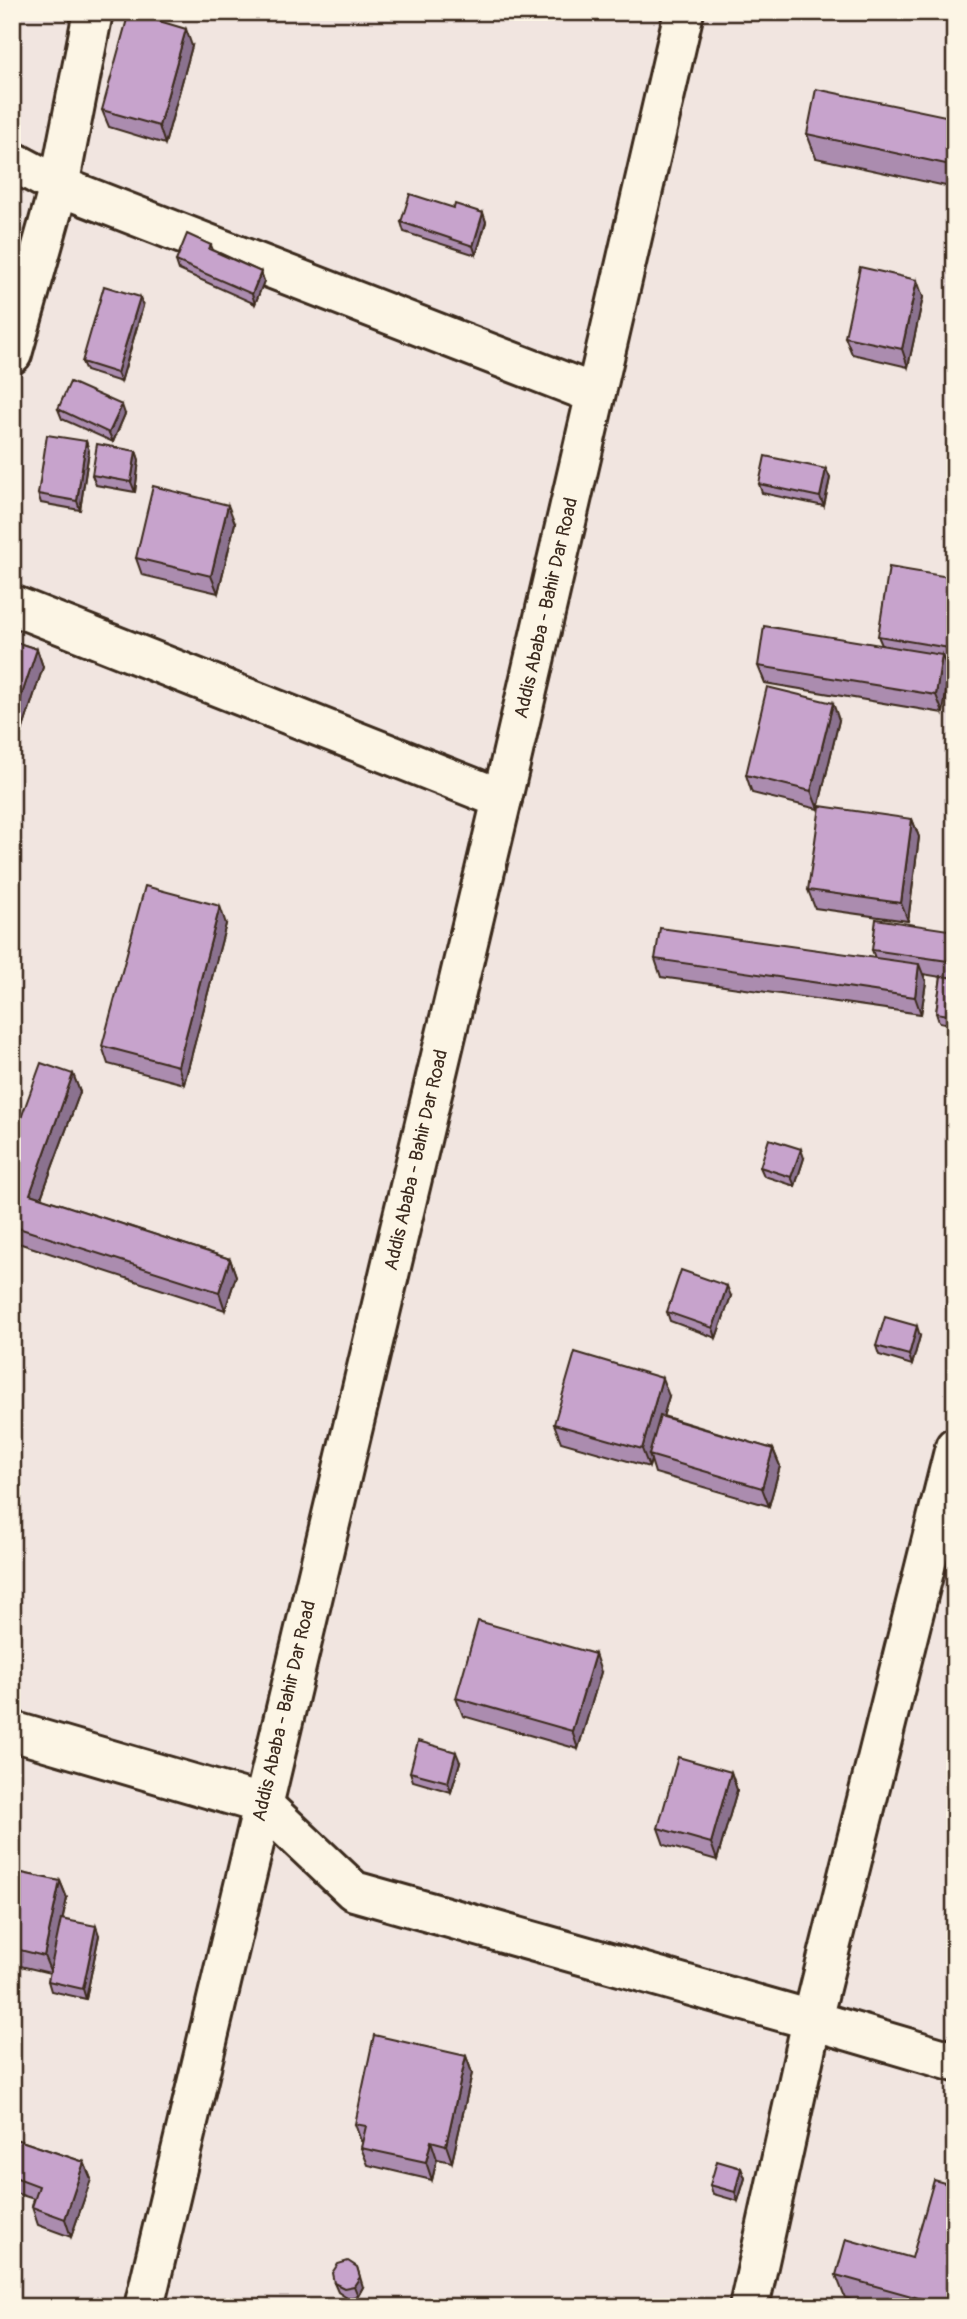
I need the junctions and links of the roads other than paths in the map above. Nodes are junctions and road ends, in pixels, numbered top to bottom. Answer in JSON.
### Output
{"nodes":[{"id":1,"x":93,"y":12,"type":"edge"},
{"id":2,"x":684,"y":12,"type":"edge"},
{"id":3,"x":12,"y":162,"type":"edge"},
{"id":4,"x":59,"y":186,"type":"junction"},
{"id":5,"x":12,"y":354,"type":"edge"},
{"id":6,"x":595,"y":394,"type":"junction"},
{"id":7,"x":12,"y":605,"type":"edge"},
{"id":8,"x":502,"y":799,"type":"junction"},
{"id":9,"x":955,"y":1447,"type":"edge"},
{"id":10,"x":12,"y":1731,"type":"edge"},
{"id":11,"x":262,"y":1804,"type":"junction"},
{"id":12,"x":812,"y":2020,"type":"junction"},
{"id":13,"x":955,"y":2062,"type":"edge"},
{"id":14,"x":144,"y":2307,"type":"edge"},
{"id":15,"x":749,"y":2307,"type":"edge"}],
"edges":[{"from":1,"to":4,"type":"main road"},
{"from":2,"to":6,"type":"main road","name":"Addis Ababa - Bahir Dar Road"},
{"from":3,"to":4,"type":"main road"},
{"from":4,"to":5,"type":"main road"},
{"from":4,"to":6,"type":"main road"},
{"from":6,"to":8,"type":"main road","name":"Addis Ababa - Bahir Dar Road"},
{"from":7,"to":8,"type":"main road"},
{"from":8,"to":11,"type":"main road","name":"Addis Ababa - Bahir Dar Road"},
{"from":9,"to":12,"type":"main road"},
{"from":10,"to":11,"type":"main road"},
{"from":11,"to":12,"type":"main road"},
{"from":11,"to":14,"type":"main road","name":"Addis Ababa - Bahir Dar Road"},
{"from":12,"to":13,"type":"main road"},
{"from":12,"to":15,"type":"main road"}]}
